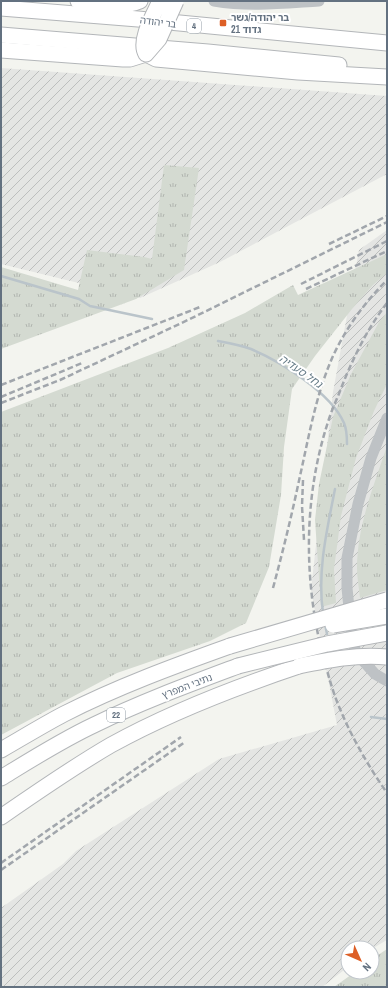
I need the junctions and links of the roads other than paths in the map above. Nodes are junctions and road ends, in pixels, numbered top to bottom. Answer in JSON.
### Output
{"nodes":[{"id":1,"x":78,"y":1,"type":"edge"},
{"id":2,"x":140,"y":1,"type":"edge"},
{"id":3,"x":160,"y":1,"type":"edge"},
{"id":4,"x":176,"y":1,"type":"edge"},
{"id":5,"x":214,"y":1,"type":"edge"},
{"id":6,"x":319,"y":1,"type":"edge"},
{"id":7,"x":1,"y":8,"type":"edge"},
{"id":8,"x":1,"y":35,"type":"edge"},
{"id":9,"x":387,"y":43,"type":"edge"},
{"id":10,"x":1,"y":50,"type":"edge"},
{"id":11,"x":146,"y":54,"type":"junction"},
{"id":12,"x":387,"y":70,"type":"edge"},
{"id":13,"x":387,"y":77,"type":"edge"},
{"id":14,"x":387,"y":418,"type":"edge"},
{"id":15,"x":387,"y":600,"type":"edge"},
{"id":16,"x":387,"y":616,"type":"edge"},
{"id":17,"x":387,"y":633,"type":"edge"},
{"id":18,"x":230,"y":646,"type":"junction"},
{"id":19,"x":387,"y":656,"type":"edge"},
{"id":20,"x":387,"y":681,"type":"edge"},
{"id":21,"x":1,"y":750,"type":"edge"},
{"id":22,"x":1,"y":778,"type":"edge"},
{"id":23,"x":1,"y":817,"type":"edge"}],
"edges":[{"from":1,"to":2,"type":"highway"},
{"from":3,"to":11,"type":"highway","bridge":true},
{"from":4,"to":11,"type":"highway","bridge":true},
{"from":5,"to":6,"type":"street"},
{"from":7,"to":9,"type":"highway","name":"בר יהודה","number":"4"},
{"from":8,"to":12,"type":"highway"},
{"from":10,"to":11,"type":"highway"},
{"from":11,"to":13,"type":"highway"},
{"from":14,"to":20,"type":"street"},
{"from":15,"to":18,"type":"highway","bridge":true},
{"from":16,"to":18,"type":"highway","number":"22","bridge":true},
{"from":17,"to":22,"type":"highway","name":"נתיבי המפרץ","number":"22","bridge":true},
{"from":18,"to":21,"type":"highway","number":"22"},
{"from":19,"to":23,"type":"highway","bridge":true}]}
